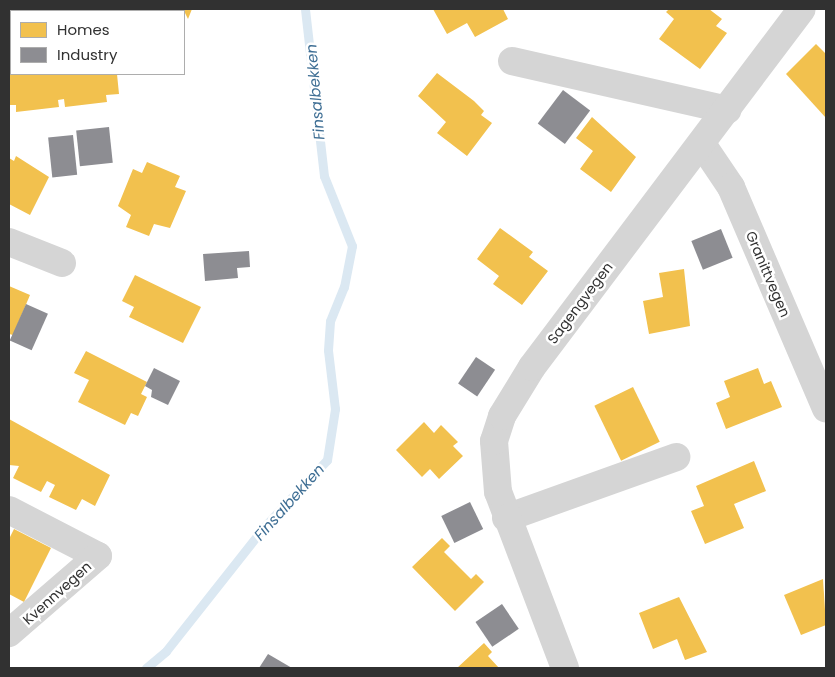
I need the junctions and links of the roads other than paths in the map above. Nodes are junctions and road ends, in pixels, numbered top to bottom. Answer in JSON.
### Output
{"nodes":[{"id":1,"x":802,"y":9,"type":"edge"},
{"id":2,"x":512,"y":61,"type":"dead end"},
{"id":3,"x":728,"y":110,"type":"junction"},
{"id":4,"x":702,"y":144,"type":"junction"},
{"id":5,"x":9,"y":242,"type":"edge"},
{"id":6,"x":62,"y":264,"type":"dead end"},
{"id":7,"x":826,"y":409,"type":"edge"},
{"id":8,"x":676,"y":457,"type":"dead end"},
{"id":9,"x":9,"y":510,"type":"edge"},
{"id":10,"x":506,"y":518,"type":"junction"},
{"id":11,"x":9,"y":633,"type":"edge"},
{"id":12,"x":564,"y":668,"type":"edge"}],
"edges":[{"from":1,"to":3,"type":"street","name":"Sagengvegen"},
{"from":2,"to":3,"type":"street"},
{"from":3,"to":4,"type":"street","name":"Sagengvegen"},
{"from":4,"to":7,"type":"street","name":"Granittvegen"},
{"from":4,"to":10,"type":"street","name":"Sagengvegen"},
{"from":5,"to":6,"type":"street"},
{"from":8,"to":10,"type":"street"},
{"from":9,"to":11,"type":"street","name":"Kvennvegen"},
{"from":10,"to":12,"type":"street","name":"Sagengvegen"}]}
